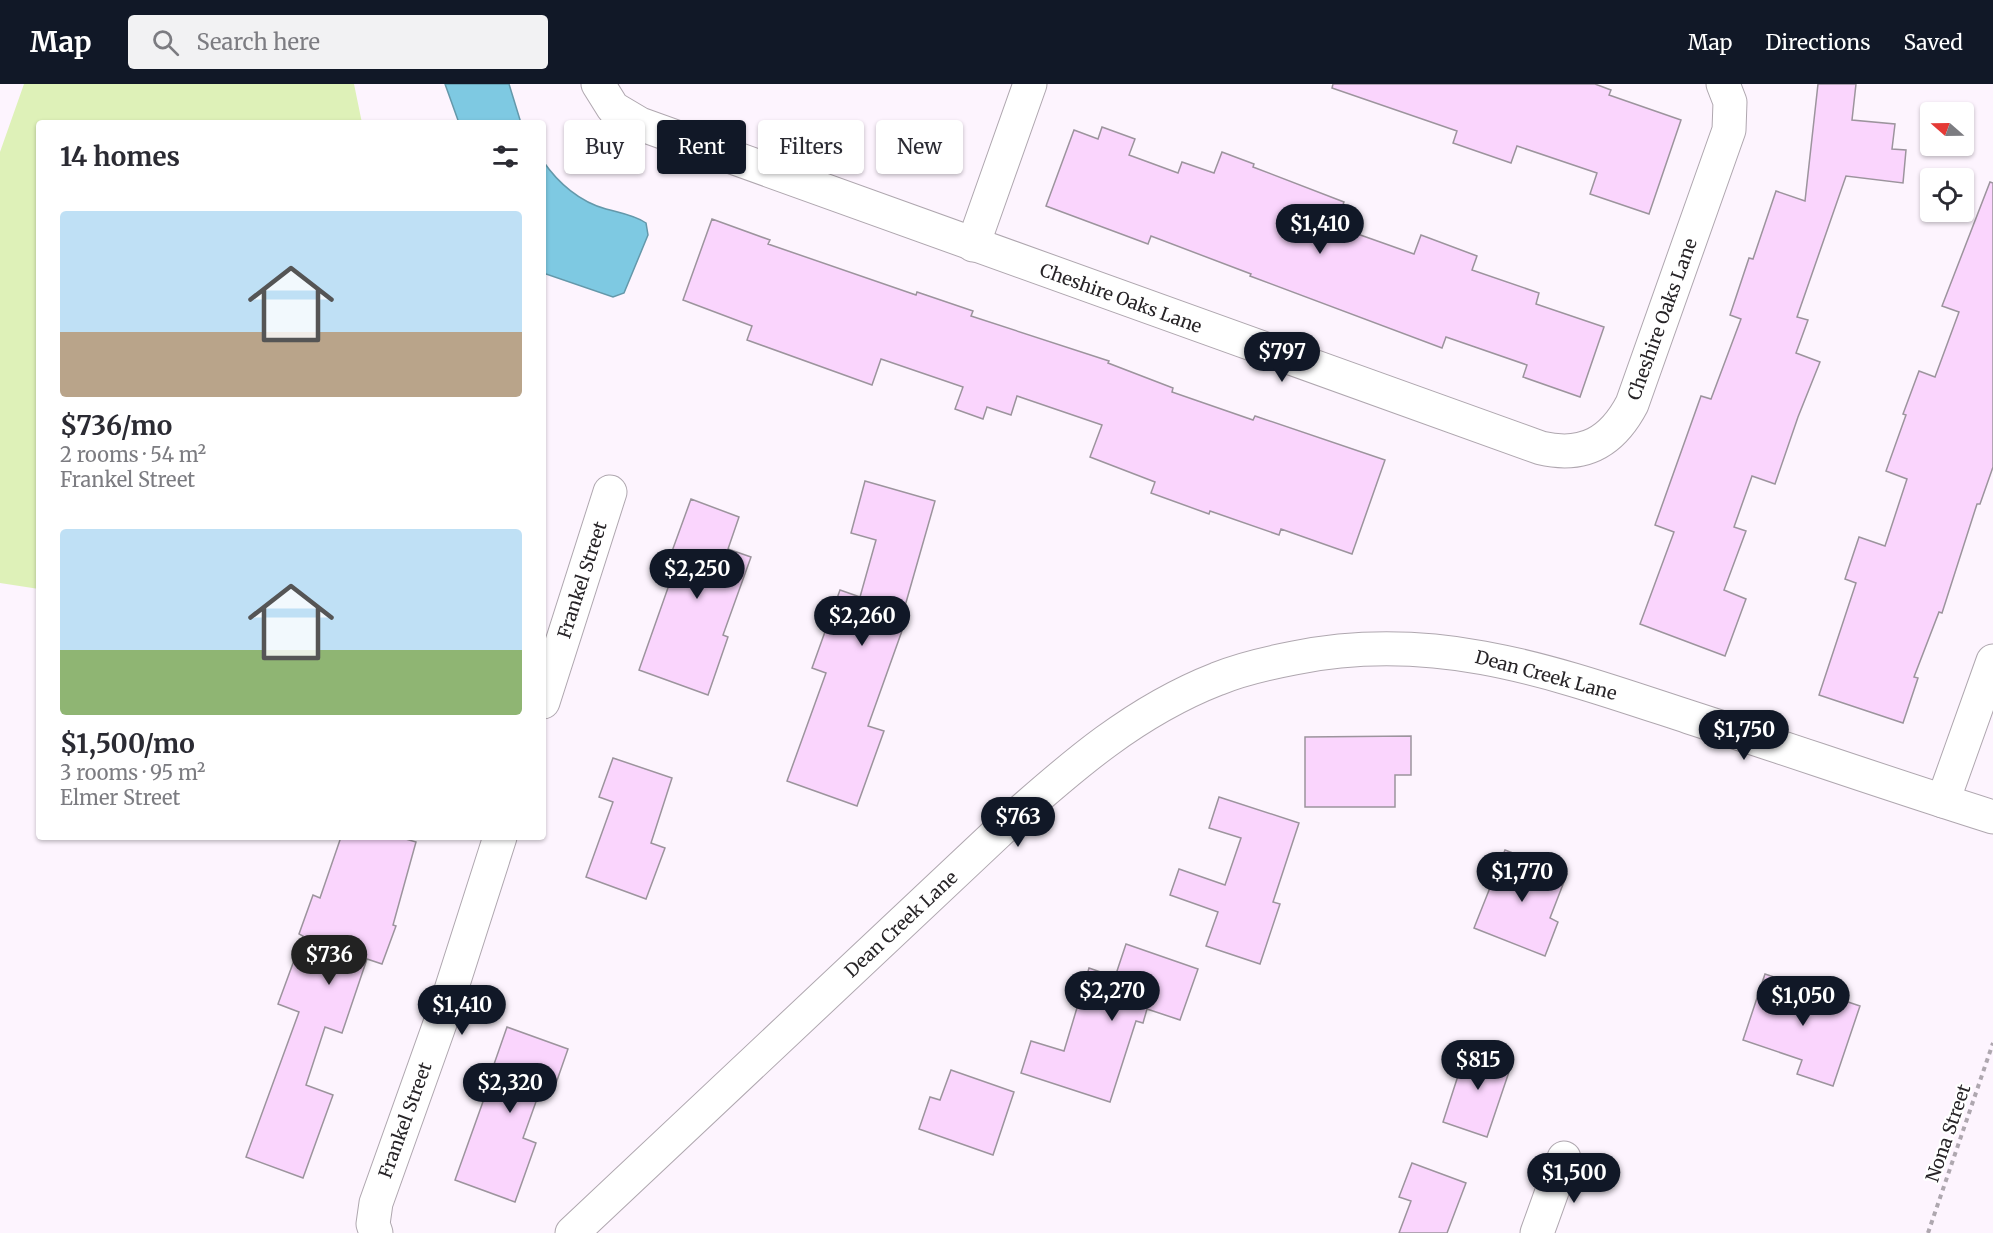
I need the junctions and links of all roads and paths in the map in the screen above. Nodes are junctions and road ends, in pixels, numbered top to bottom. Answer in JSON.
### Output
{"nodes":[{"id":1,"x":598,"y":84,"type":"edge"},
{"id":2,"x":1030,"y":84,"type":"edge"},
{"id":3,"x":1723,"y":84,"type":"edge"},
{"id":4,"x":973,"y":245,"type":"junction"},
{"id":5,"x":610,"y":492,"type":"dead end"},
{"id":6,"x":1993,"y":662,"type":"edge"},
{"id":7,"x":546,"y":693,"type":"edge"},
{"id":8,"x":1943,"y":801,"type":"junction"},
{"id":9,"x":1993,"y":817,"type":"edge"},
{"id":10,"x":499,"y":840,"type":"edge"},
{"id":11,"x":1993,"y":1043,"type":"edge"},
{"id":12,"x":1564,"y":1158,"type":"dead end"},
{"id":13,"x":376,"y":1233,"type":"edge"},
{"id":14,"x":572,"y":1233,"type":"edge"},
{"id":15,"x":1537,"y":1233,"type":"edge"},
{"id":16,"x":1928,"y":1233,"type":"edge"}],
"edges":[{"from":1,"to":4,"type":"street","name":"Cheshire Oaks Lane"},
{"from":2,"to":4,"type":"street"},
{"from":3,"to":4,"type":"street","name":"Cheshire Oaks Lane"},
{"from":5,"to":7,"type":"street","name":"Frankel Street"},
{"from":6,"to":8,"type":"street"},
{"from":8,"to":9,"type":"street","name":"Dean Creek Lane"},
{"from":8,"to":14,"type":"street","name":"Dean Creek Lane"},
{"from":10,"to":13,"type":"street","name":"Frankel Street"},
{"from":11,"to":16,"type":"path","name":"Nona Street"},
{"from":12,"to":15,"type":"street"}]}
